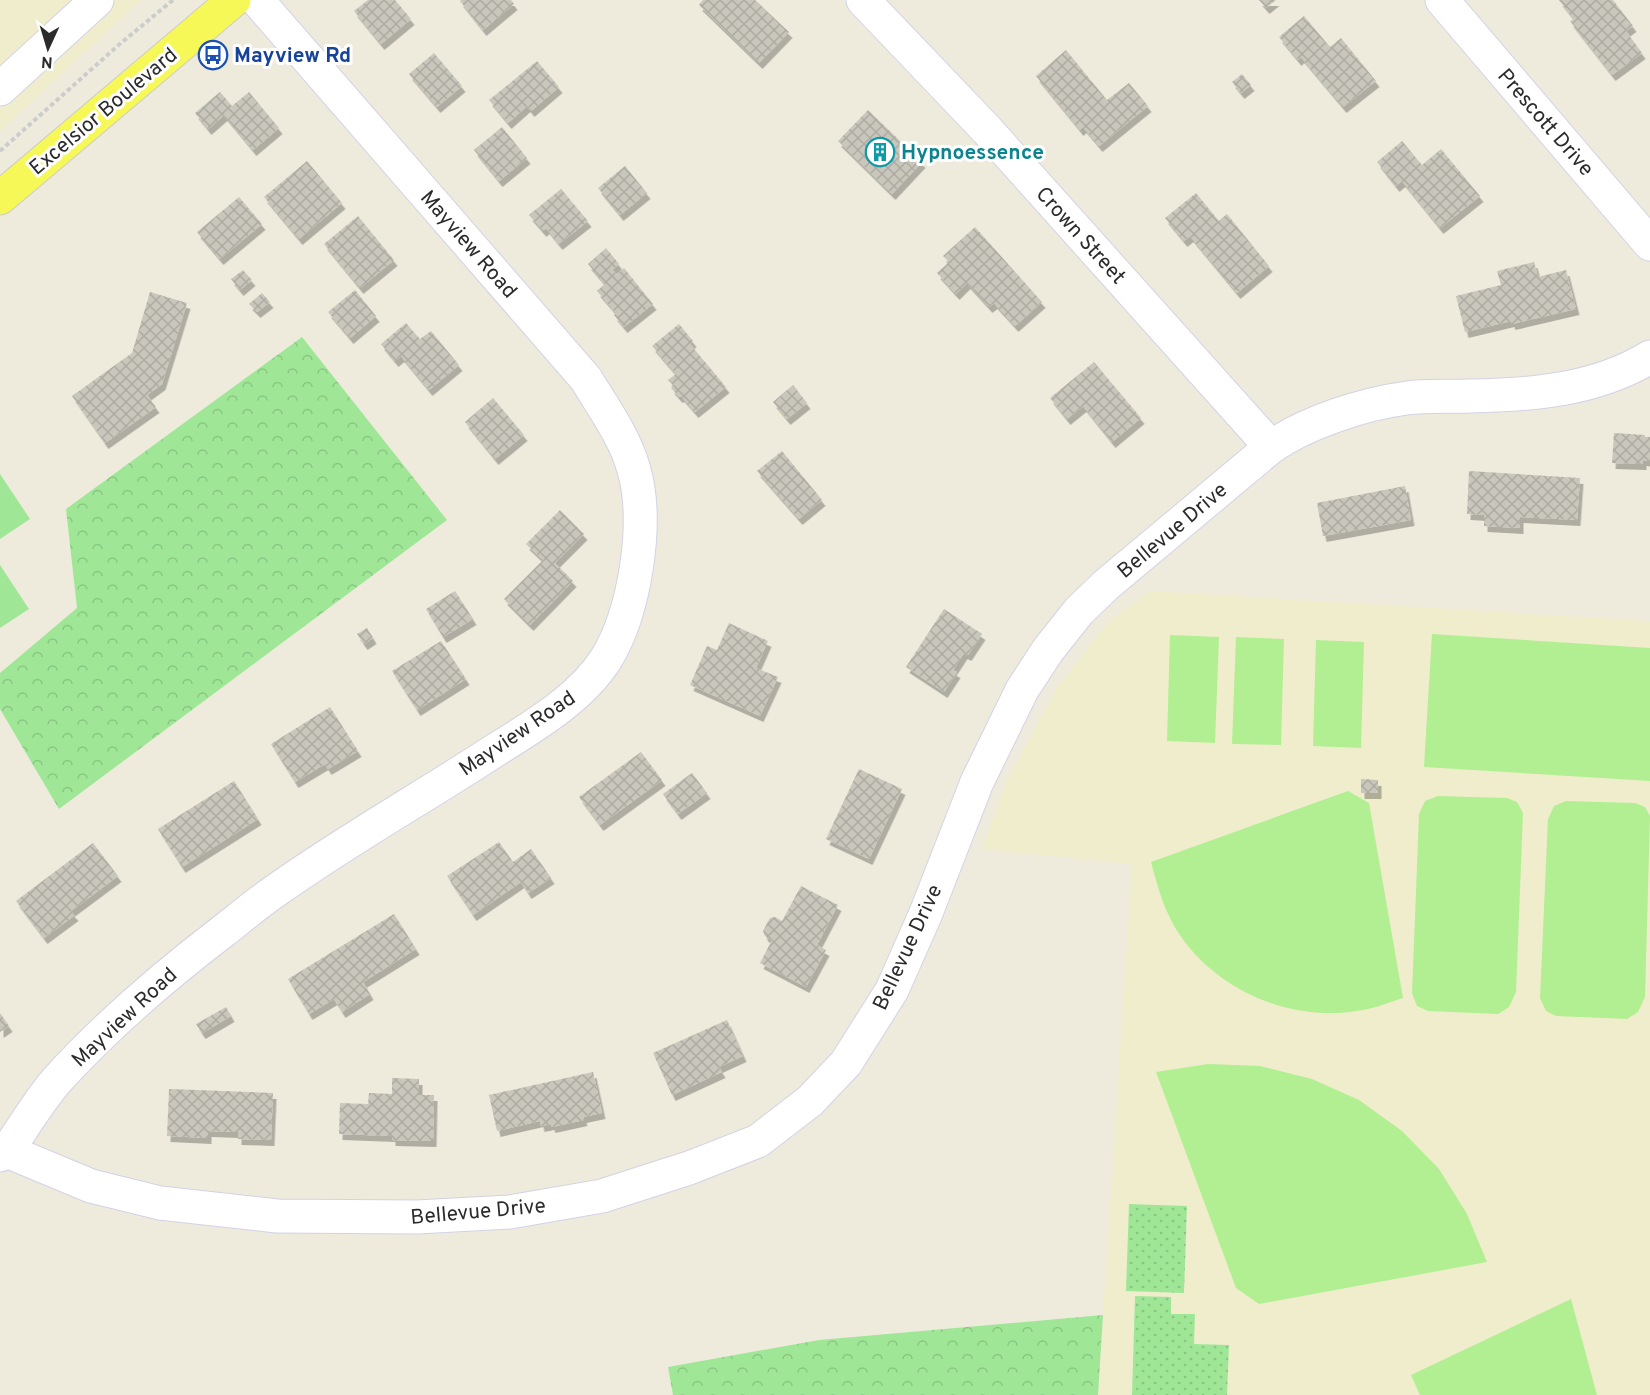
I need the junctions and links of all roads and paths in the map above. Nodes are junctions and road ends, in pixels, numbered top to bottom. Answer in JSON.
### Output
{"nodes":[{"id":1,"x":97,"y":0,"type":"edge"},
{"id":2,"x":173,"y":0,"type":"edge"},
{"id":3,"x":234,"y":0,"type":"edge"},
{"id":4,"x":257,"y":0,"type":"edge"},
{"id":5,"x":863,"y":0,"type":"edge"},
{"id":6,"x":1442,"y":0,"type":"edge"},
{"id":7,"x":0,"y":89,"type":"edge"},
{"id":8,"x":0,"y":151,"type":"edge"},
{"id":9,"x":0,"y":198,"type":"edge"},
{"id":10,"x":1650,"y":244,"type":"edge"},
{"id":11,"x":1650,"y":357,"type":"edge"},
{"id":12,"x":1271,"y":447,"type":"junction"},
{"id":13,"x":3,"y":1153,"type":"edge"}],
"edges":[{"from":1,"to":7,"type":"street"},
{"from":2,"to":8,"type":"path"},
{"from":3,"to":9,"type":"main road","name":"Excelsior Boulevard"},
{"from":4,"to":13,"type":"street","name":"Mayview Road"},
{"from":5,"to":12,"type":"street","name":"Crown Street"},
{"from":6,"to":10,"type":"street","name":"Prescott Drive"},
{"from":11,"to":12,"type":"street","name":"Bellevue Drive"},
{"from":12,"to":13,"type":"street","name":"Bellevue Drive"}]}
